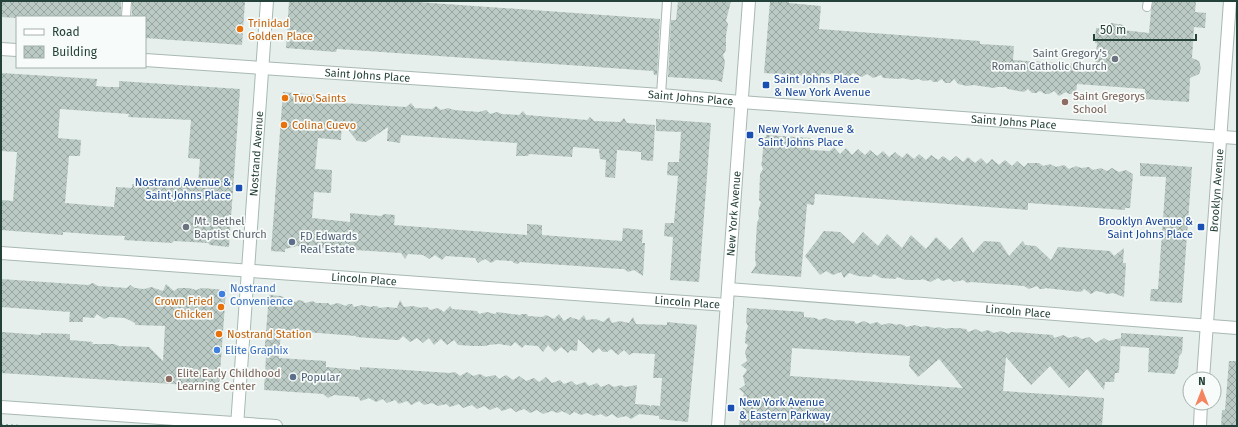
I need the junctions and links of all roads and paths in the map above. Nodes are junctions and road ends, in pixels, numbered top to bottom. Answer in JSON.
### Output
{"nodes":[{"id":1,"x":127,"y":1,"type":"edge"},
{"id":2,"x":267,"y":1,"type":"edge"},
{"id":3,"x":667,"y":1,"type":"edge"},
{"id":4,"x":749,"y":1,"type":"edge"},
{"id":5,"x":1230,"y":1,"type":"edge"},
{"id":6,"x":126,"y":16,"type":"edge"},
{"id":7,"x":1,"y":49,"type":"edge"},
{"id":8,"x":16,"y":50,"type":"edge"},
{"id":9,"x":146,"y":60,"type":"edge"},
{"id":10,"x":263,"y":68,"type":"junction"},
{"id":11,"x":661,"y":95,"type":"junction"},
{"id":12,"x":741,"y":102,"type":"junction"},
{"id":13,"x":1220,"y":136,"type":"junction"},
{"id":14,"x":1237,"y":138,"type":"edge"},
{"id":15,"x":1,"y":253,"type":"edge"},
{"id":16,"x":248,"y":270,"type":"junction"},
{"id":17,"x":728,"y":290,"type":"junction"},
{"id":18,"x":727,"y":305,"type":"junction"},
{"id":19,"x":1207,"y":326,"type":"junction"},
{"id":20,"x":1237,"y":328,"type":"edge"},
{"id":21,"x":1204,"y":371,"type":"edge"},
{"id":22,"x":1,"y":407,"type":"edge"},
{"id":23,"x":1201,"y":411,"type":"edge"},
{"id":24,"x":1,"y":425,"type":"edge"},
{"id":25,"x":237,"y":425,"type":"edge"},
{"id":26,"x":20,"y":426,"type":"edge"},
{"id":27,"x":276,"y":426,"type":"edge"},
{"id":28,"x":718,"y":426,"type":"edge"},
{"id":29,"x":1200,"y":426,"type":"edge"}],
"edges":[{"from":1,"to":6,"type":"lane"},
{"from":2,"to":10,"type":"street","name":"Nostrand Avenue"},
{"from":3,"to":11,"type":"lane"},
{"from":4,"to":12,"type":"street","name":"New York Avenue"},
{"from":5,"to":13,"type":"street","name":"Brooklyn Avenue"},
{"from":7,"to":8,"type":"street"},
{"from":9,"to":10,"type":"street","name":"Saint Johns Place"},
{"from":10,"to":11,"type":"street","name":"Saint Johns Place"},
{"from":10,"to":16,"type":"street","name":"Nostrand Avenue"},
{"from":11,"to":12,"type":"street","name":"Saint Johns Place"},
{"from":12,"to":13,"type":"street","name":"Saint Johns Place"},
{"from":12,"to":17,"type":"street","name":"New York Avenue"},
{"from":13,"to":14,"type":"street","name":"Saint Johns Place"},
{"from":13,"to":19,"type":"street","name":"Brooklyn Avenue"},
{"from":15,"to":16,"type":"street","name":"Lincoln Place"},
{"from":16,"to":18,"type":"street","name":"Lincoln Place"},
{"from":16,"to":25,"type":"street","name":"Nostrand Avenue"},
{"from":17,"to":18,"type":"street","name":"New York Avenue"},
{"from":17,"to":19,"type":"street","name":"Lincoln Place"},
{"from":18,"to":28,"type":"street","name":"New York Avenue"},
{"from":19,"to":20,"type":"street","name":"Lincoln Place"},
{"from":19,"to":21,"type":"street","name":"Brooklyn Avenue"},
{"from":22,"to":25,"type":"street"},
{"from":23,"to":29,"type":"street"},
{"from":24,"to":26,"type":"path"},
{"from":25,"to":27,"type":"street"}]}
